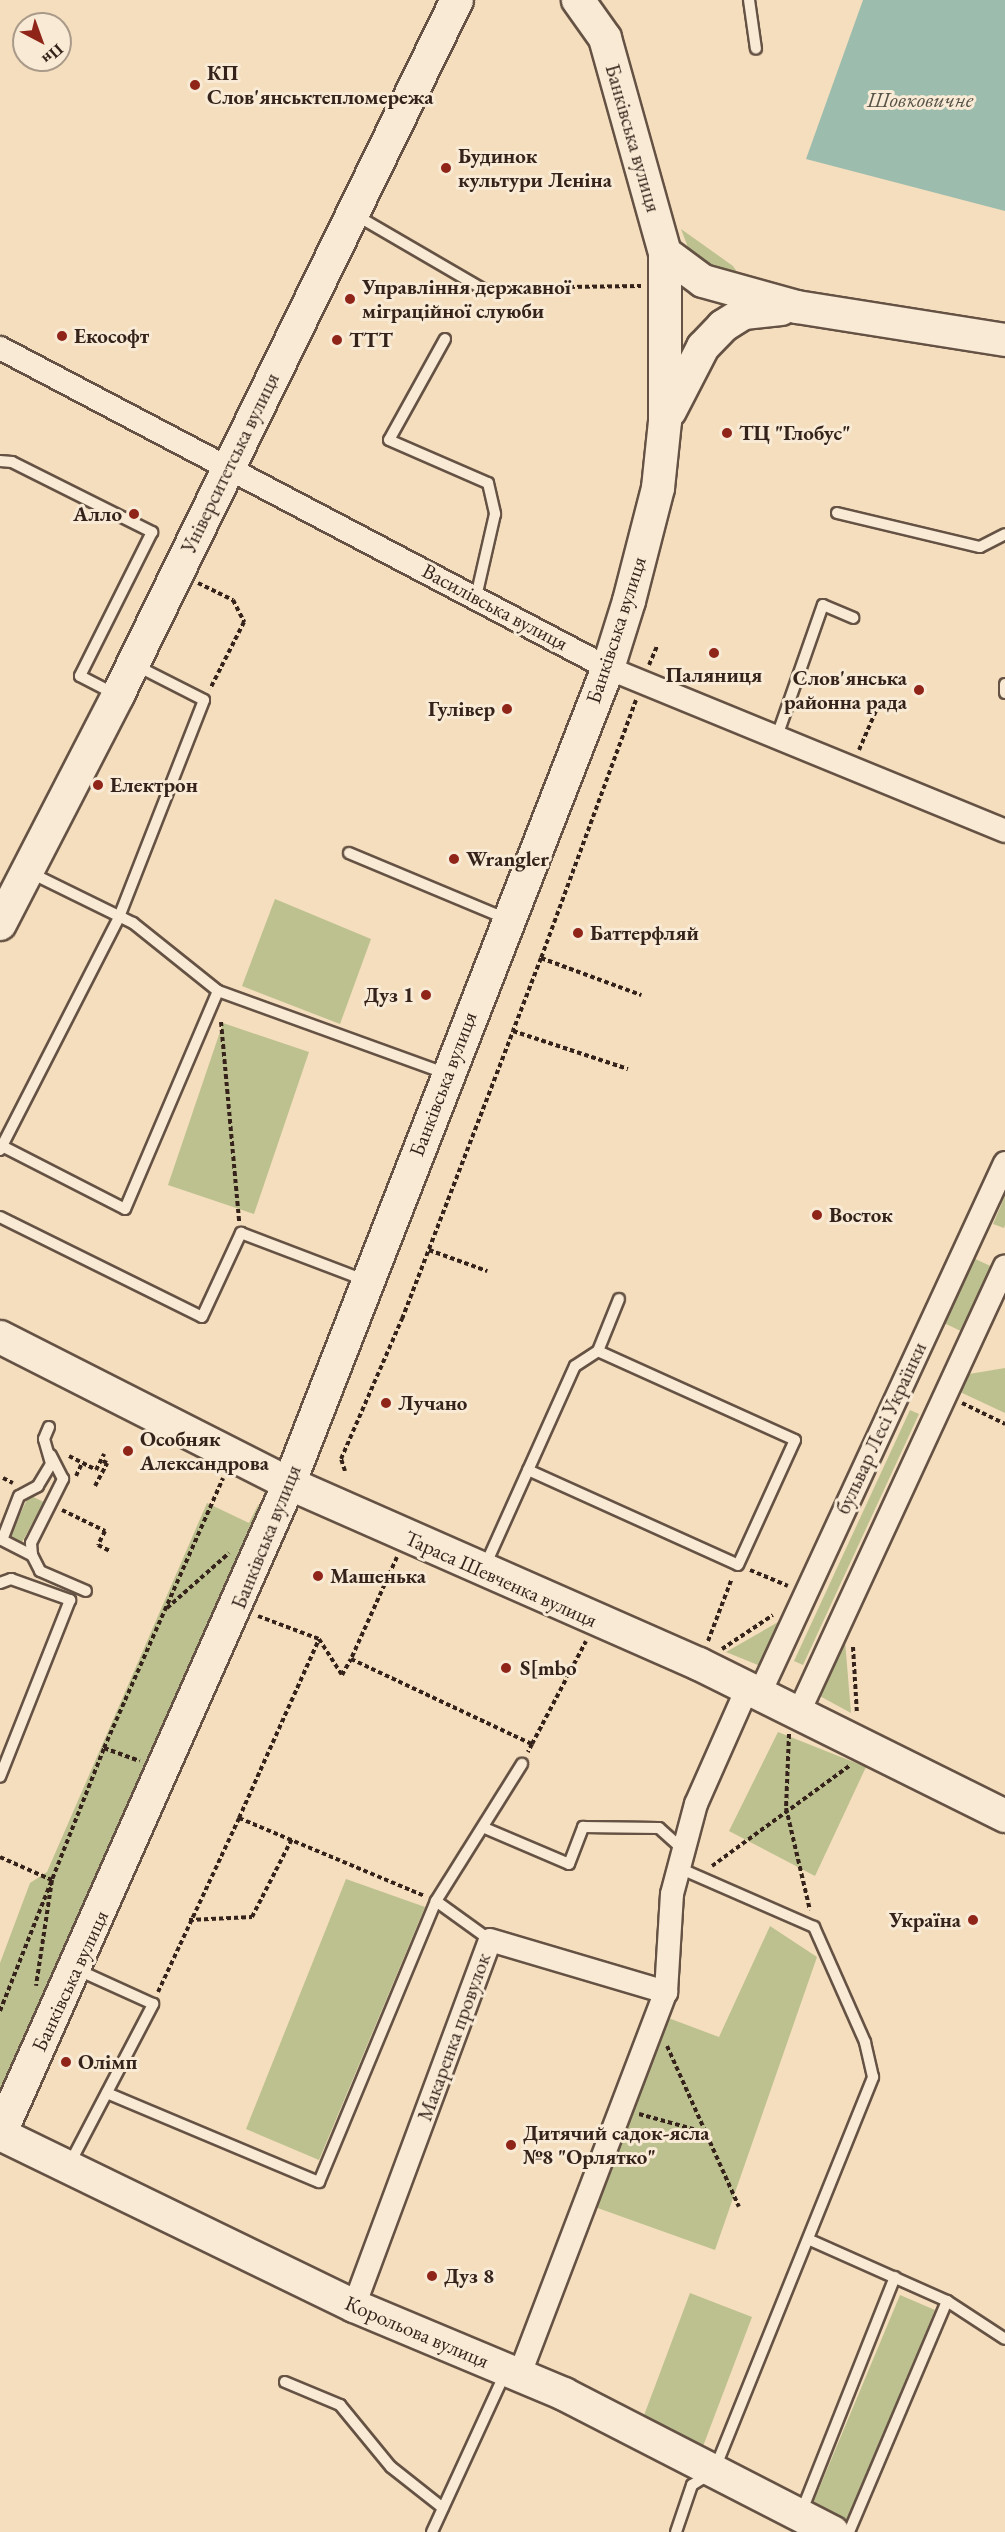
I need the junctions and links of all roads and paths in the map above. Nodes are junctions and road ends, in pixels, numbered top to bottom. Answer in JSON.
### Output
{"nodes":[{"id":1,"x":457,"y":0,"type":"edge"},
{"id":2,"x":561,"y":0,"type":"edge"},
{"id":3,"x":578,"y":0,"type":"edge"},
{"id":4,"x":749,"y":0,"type":"edge"},
{"id":5,"x":605,"y":39,"type":"junction"},
{"id":6,"x":756,"y":49,"type":"dead end"},
{"id":7,"x":354,"y":214,"type":"junction"},
{"id":8,"x":665,"y":253,"type":"junction"},
{"id":9,"x":668,"y":285,"type":"junction"},
{"id":10,"x":483,"y":289,"type":"joint"},
{"id":11,"x":797,"y":307,"type":"junction"},
{"id":12,"x":445,"y":339,"type":"dead end"},
{"id":13,"x":1005,"y":340,"type":"edge"},
{"id":14,"x":0,"y":349,"type":"edge"},
{"id":15,"x":665,"y":422,"type":"junction"},
{"id":16,"x":0,"y":461,"type":"edge"},
{"id":17,"x":226,"y":464,"type":"junction"},
{"id":18,"x":837,"y":513,"type":"dead end"},
{"id":19,"x":1005,"y":534,"type":"edge"},
{"id":20,"x":176,"y":573,"type":"junction"},
{"id":21,"x":476,"y":597,"type":"junction"},
{"id":22,"x":853,"y":618,"type":"dead end"},
{"id":23,"x":657,"y":646,"type":"dead end"},
{"id":24,"x":133,"y":664,"type":"junction"},
{"id":25,"x":608,"y":668,"type":"junction"},
{"id":26,"x":643,"y":681,"type":"junction"},
{"id":27,"x":1005,"y":684,"type":"edge"},
{"id":28,"x":1005,"y":693,"type":"edge"},
{"id":29,"x":118,"y":695,"type":"junction"},
{"id":30,"x":204,"y":700,"type":"junction"},
{"id":31,"x":878,"y":706,"type":"dead end"},
{"id":32,"x":776,"y":740,"type":"junction"},
{"id":33,"x":850,"y":770,"type":"junction"},
{"id":34,"x":1005,"y":831,"type":"edge"},
{"id":35,"x":349,"y":853,"type":"dead end"},
{"id":36,"x":26,"y":871,"type":"junction"},
{"id":37,"x":119,"y":917,"type":"junction"},
{"id":38,"x":507,"y":920,"type":"junction"},
{"id":39,"x":0,"y":924,"type":"edge"},
{"id":40,"x":541,"y":958,"type":"junction"},
{"id":41,"x":218,"y":991,"type":"junction"},
{"id":42,"x":641,"y":995,"type":"dead end"},
{"id":43,"x":513,"y":1031,"type":"junction"},
{"id":44,"x":628,"y":1069,"type":"dead end"},
{"id":45,"x":447,"y":1074,"type":"junction"},
{"id":46,"x":1,"y":1148,"type":"edge"},
{"id":47,"x":1005,"y":1162,"type":"edge"},
{"id":48,"x":0,"y":1216,"type":"edge"},
{"id":49,"x":240,"y":1233,"type":"junction"},
{"id":50,"x":429,"y":1250,"type":"junction"},
{"id":51,"x":1005,"y":1267,"type":"edge"},
{"id":52,"x":487,"y":1271,"type":"dead end"},
{"id":53,"x":367,"y":1281,"type":"junction"},
{"id":54,"x":619,"y":1299,"type":"dead end"},
{"id":55,"x":0,"y":1337,"type":"edge"},
{"id":56,"x":598,"y":1351,"type":"junction"},
{"id":57,"x":945,"y":1395,"type":"junction"},
{"id":58,"x":1005,"y":1424,"type":"edge"},
{"id":59,"x":49,"y":1427,"type":"dead end"},
{"id":60,"x":44,"y":1444,"type":"junction"},
{"id":61,"x":104,"y":1454,"type":"dead end"},
{"id":62,"x":51,"y":1455,"type":"junction"},
{"id":63,"x":233,"y":1456,"type":"junction"},
{"id":64,"x":101,"y":1460,"type":"junction"},
{"id":65,"x":528,"y":1470,"type":"junction"},
{"id":66,"x":345,"y":1471,"type":"dead end"},
{"id":67,"x":289,"y":1484,"type":"junction"},
{"id":68,"x":95,"y":1486,"type":"dead end"},
{"id":69,"x":51,"y":1504,"type":"junction"},
{"id":70,"x":406,"y":1537,"type":"junction"},
{"id":71,"x":237,"y":1546,"type":"dead end"},
{"id":72,"x":110,"y":1551,"type":"dead end"},
{"id":73,"x":32,"y":1555,"type":"junction"},
{"id":74,"x":738,"y":1565,"type":"junction"},
{"id":75,"x":483,"y":1571,"type":"junction"},
{"id":76,"x":0,"y":1583,"type":"edge"},
{"id":77,"x":86,"y":1591,"type":"dead end"},
{"id":78,"x":805,"y":1594,"type":"junction"},
{"id":79,"x":237,"y":1608,"type":"junction"},
{"id":80,"x":164,"y":1610,"type":"junction"},
{"id":81,"x":597,"y":1621,"type":"junction"},
{"id":82,"x":319,"y":1639,"type":"junction"},
{"id":83,"x":853,"y":1643,"type":"dead end"},
{"id":84,"x":351,"y":1659,"type":"junction"},
{"id":85,"x":699,"y":1664,"type":"junction"},
{"id":86,"x":753,"y":1692,"type":"junction"},
{"id":87,"x":794,"y":1712,"type":"junction"},
{"id":88,"x":531,"y":1744,"type":"junction"},
{"id":89,"x":104,"y":1748,"type":"junction"},
{"id":90,"x":866,"y":1748,"type":"junction"},
{"id":91,"x":146,"y":1764,"type":"dead end"},
{"id":92,"x":522,"y":1764,"type":"joint"},
{"id":93,"x":0,"y":1777,"type":"edge"},
{"id":94,"x":786,"y":1808,"type":"junction"},
{"id":95,"x":1005,"y":1816,"type":"edge"},
{"id":96,"x":239,"y":1818,"type":"junction"},
{"id":97,"x":487,"y":1829,"type":"junction"},
{"id":98,"x":292,"y":1839,"type":"junction"},
{"id":99,"x":0,"y":1857,"type":"edge"},
{"id":100,"x":688,"y":1875,"type":"junction"},
{"id":101,"x":52,"y":1880,"type":"junction"},
{"id":102,"x":436,"y":1901,"type":"junction"},
{"id":103,"x":188,"y":1920,"type":"junction"},
{"id":104,"x":814,"y":1927,"type":"junction"},
{"id":105,"x":490,"y":1940,"type":"junction"},
{"id":106,"x":75,"y":1969,"type":"junction"},
{"id":107,"x":36,"y":1992,"type":"dead end"},
{"id":108,"x":666,"y":1992,"type":"junction"},
{"id":109,"x":153,"y":2004,"type":"junction"},
{"id":110,"x":0,"y":2011,"type":"edge"},
{"id":111,"x":656,"y":2019,"type":"junction"},
{"id":112,"x":107,"y":2093,"type":"junction"},
{"id":113,"x":621,"y":2110,"type":"junction"},
{"id":114,"x":705,"y":2132,"type":"junction"},
{"id":115,"x":0,"y":2134,"type":"edge"},
{"id":116,"x":68,"y":2168,"type":"junction"},
{"id":117,"x":739,"y":2207,"type":"dead end"},
{"id":118,"x":810,"y":2240,"type":"junction"},
{"id":119,"x":895,"y":2277,"type":"junction"},
{"id":120,"x":947,"y":2301,"type":"junction"},
{"id":121,"x":354,"y":2306,"type":"junction"},
{"id":122,"x":1005,"y":2339,"type":"edge"},
{"id":123,"x":513,"y":2373,"type":"junction"},
{"id":124,"x":285,"y":2382,"type":"dead end"},
{"id":125,"x":714,"y":2470,"type":"junction"},
{"id":126,"x":442,"y":2508,"type":"junction"},
{"id":127,"x":800,"y":2516,"type":"junction"},
{"id":128,"x":432,"y":2532,"type":"edge"},
{"id":129,"x":676,"y":2532,"type":"edge"},
{"id":130,"x":833,"y":2532,"type":"edge"},
{"id":131,"x":849,"y":2532,"type":"edge"}],
"edges":[{"from":1,"to":7,"type":"street","name":"Університетська вулиця"},
{"from":2,"to":5,"type":"street"},
{"from":3,"to":5,"type":"street","name":"Банківська вулиця"},
{"from":4,"to":6,"type":"lane"},
{"from":5,"to":8,"type":"street","name":"Банківська вулиця"},
{"from":7,"to":10,"type":"lane"},
{"from":7,"to":17,"type":"street","name":"Університетська вулиця"},
{"from":8,"to":9,"type":"street","name":"Банківська вулиця"},
{"from":8,"to":11,"type":"street"},
{"from":9,"to":10,"type":"path"},
{"from":9,"to":15,"type":"street","name":"Банківська вулиця"},
{"from":11,"to":13,"type":"street"},
{"from":11,"to":15,"type":"street"},
{"from":12,"to":21,"type":"lane"},
{"from":14,"to":17,"type":"street","name":"Василівська вулиця"},
{"from":15,"to":25,"type":"street","name":"Банківська вулиця"},
{"from":16,"to":29,"type":"lane"},
{"from":17,"to":20,"type":"street","name":"Університетська вулиця"},
{"from":17,"to":21,"type":"street","name":"Василівська вулиця"},
{"from":18,"to":19,"type":"lane"},
{"from":20,"to":24,"type":"street","name":"Університетська вулиця"},
{"from":20,"to":30,"type":"path"},
{"from":21,"to":25,"type":"street","name":"Василівська вулиця"},
{"from":22,"to":32,"type":"lane"},
{"from":23,"to":26,"type":"path"},
{"from":24,"to":29,"type":"street","name":"Університетська вулиця"},
{"from":24,"to":30,"type":"lane"},
{"from":25,"to":26,"type":"street","name":"Василівська вулиця"},
{"from":25,"to":38,"type":"street","name":"Банківська вулиця"},
{"from":26,"to":32,"type":"street","name":"Василівська вулиця"},
{"from":26,"to":40,"type":"path"},
{"from":27,"to":28,"type":"lane"},
{"from":29,"to":36,"type":"street","name":"Університетська вулиця"},
{"from":30,"to":37,"type":"lane"},
{"from":31,"to":33,"type":"path"},
{"from":32,"to":33,"type":"street","name":"Василівська вулиця"},
{"from":33,"to":34,"type":"street","name":"Василівська вулиця"},
{"from":35,"to":38,"type":"lane"},
{"from":36,"to":37,"type":"lane"},
{"from":36,"to":39,"type":"street","name":"Університетська вулиця"},
{"from":37,"to":41,"type":"lane"},
{"from":37,"to":46,"type":"lane"},
{"from":38,"to":45,"type":"street","name":"Банківська вулиця"},
{"from":40,"to":42,"type":"path"},
{"from":40,"to":43,"type":"path"},
{"from":41,"to":45,"type":"lane"},
{"from":41,"to":46,"type":"lane"},
{"from":41,"to":49,"type":"path"},
{"from":43,"to":44,"type":"path"},
{"from":43,"to":50,"type":"path"},
{"from":45,"to":53,"type":"street","name":"Банківська вулиця"},
{"from":47,"to":78,"type":"street","name":"бульвар Лесі Українки"},
{"from":48,"to":49,"type":"lane"},
{"from":49,"to":53,"type":"lane"},
{"from":50,"to":52,"type":"path"},
{"from":50,"to":66,"type":"path"},
{"from":51,"to":57,"type":"street","name":"бульвар Лесі Українки"},
{"from":53,"to":67,"type":"street","name":"Банківська вулиця"},
{"from":54,"to":56,"type":"lane"},
{"from":55,"to":63,"type":"street","name":"Тараса Шевченка вулиця"},
{"from":56,"to":65,"type":"lane"},
{"from":56,"to":74,"type":"lane"},
{"from":57,"to":58,"type":"path"},
{"from":57,"to":87,"type":"street","name":"бульвар Лесі Українки"},
{"from":59,"to":60,"type":"lane"},
{"from":60,"to":62,"type":"lane"},
{"from":60,"to":64,"type":"path"},
{"from":61,"to":64,"type":"path"},
{"from":62,"to":69,"type":"lane"},
{"from":62,"to":73,"type":"lane"},
{"from":63,"to":67,"type":"street","name":"Тараса Шевченка вулиця"},
{"from":63,"to":80,"type":"path"},
{"from":64,"to":68,"type":"path"},
{"from":65,"to":74,"type":"lane"},
{"from":65,"to":75,"type":"lane"},
{"from":67,"to":70,"type":"street","name":"Тараса Шевченка вулиця"},
{"from":67,"to":79,"type":"street","name":"Банківська вулиця"},
{"from":69,"to":72,"type":"path"},
{"from":69,"to":73,"type":"lane"},
{"from":70,"to":75,"type":"street","name":"Тараса Шевченка вулиця"},
{"from":70,"to":84,"type":"path"},
{"from":71,"to":80,"type":"path"},
{"from":73,"to":77,"type":"lane"},
{"from":74,"to":78,"type":"path"},
{"from":74,"to":85,"type":"path"},
{"from":75,"to":81,"type":"street","name":"Тараса Шевченка вулиця"},
{"from":76,"to":93,"type":"lane"},
{"from":78,"to":85,"type":"path"},
{"from":78,"to":86,"type":"street","name":"бульвар Лесі Українки"},
{"from":79,"to":82,"type":"path"},
{"from":79,"to":106,"type":"street","name":"Банківська вулиця"},
{"from":80,"to":89,"type":"path"},
{"from":81,"to":85,"type":"street","name":"Тараса Шевченка вулиця"},
{"from":81,"to":88,"type":"path"},
{"from":82,"to":84,"type":"path"},
{"from":82,"to":96,"type":"path"},
{"from":83,"to":90,"type":"path"},
{"from":84,"to":88,"type":"path"},
{"from":85,"to":86,"type":"street","name":"Тараса Шевченка вулиця"},
{"from":86,"to":87,"type":"street","name":"Тараса Шевченка вулиця"},
{"from":86,"to":100,"type":"street"},
{"from":87,"to":90,"type":"street","name":"Тараса Шевченка вулиця"},
{"from":87,"to":94,"type":"path"},
{"from":88,"to":92,"type":"path"},
{"from":89,"to":91,"type":"path"},
{"from":89,"to":101,"type":"path"},
{"from":90,"to":94,"type":"path"},
{"from":90,"to":95,"type":"street","name":"Тараса Шевченка вулиця"},
{"from":92,"to":97,"type":"lane"},
{"from":94,"to":100,"type":"path"},
{"from":94,"to":104,"type":"path"},
{"from":96,"to":98,"type":"path"},
{"from":96,"to":103,"type":"path"},
{"from":97,"to":100,"type":"lane"},
{"from":97,"to":102,"type":"lane"},
{"from":98,"to":102,"type":"path"},
{"from":98,"to":103,"type":"path"},
{"from":99,"to":101,"type":"path"},
{"from":100,"to":104,"type":"lane"},
{"from":100,"to":108,"type":"street"},
{"from":101,"to":107,"type":"path"},
{"from":101,"to":110,"type":"path"},
{"from":102,"to":105,"type":"lane"},
{"from":102,"to":112,"type":"lane"},
{"from":103,"to":109,"type":"path"},
{"from":104,"to":118,"type":"lane"},
{"from":105,"to":108,"type":"street","name":"Макаренка провулок"},
{"from":105,"to":121,"type":"street","name":"Макаренка провулок"},
{"from":106,"to":109,"type":"lane"},
{"from":106,"to":115,"type":"street","name":"Банківська вулиця"},
{"from":108,"to":111,"type":"street"},
{"from":109,"to":112,"type":"lane"},
{"from":111,"to":113,"type":"street"},
{"from":111,"to":114,"type":"path"},
{"from":112,"to":116,"type":"lane"},
{"from":113,"to":114,"type":"path"},
{"from":113,"to":123,"type":"street"},
{"from":114,"to":117,"type":"path"},
{"from":115,"to":116,"type":"street","name":"Корольова вулиця"},
{"from":116,"to":121,"type":"street","name":"Корольова вулиця"},
{"from":118,"to":119,"type":"lane"},
{"from":118,"to":125,"type":"lane"},
{"from":119,"to":120,"type":"lane"},
{"from":119,"to":127,"type":"lane"},
{"from":120,"to":122,"type":"lane"},
{"from":120,"to":131,"type":"lane"},
{"from":121,"to":123,"type":"street","name":"Корольова вулиця"},
{"from":123,"to":125,"type":"street","name":"Корольова вулиця"},
{"from":123,"to":126,"type":"lane"},
{"from":124,"to":126,"type":"lane"},
{"from":125,"to":127,"type":"street","name":"Корольова вулиця"},
{"from":125,"to":129,"type":"lane"},
{"from":126,"to":128,"type":"lane"},
{"from":127,"to":130,"type":"street","name":"Корольова вулиця"}]}
